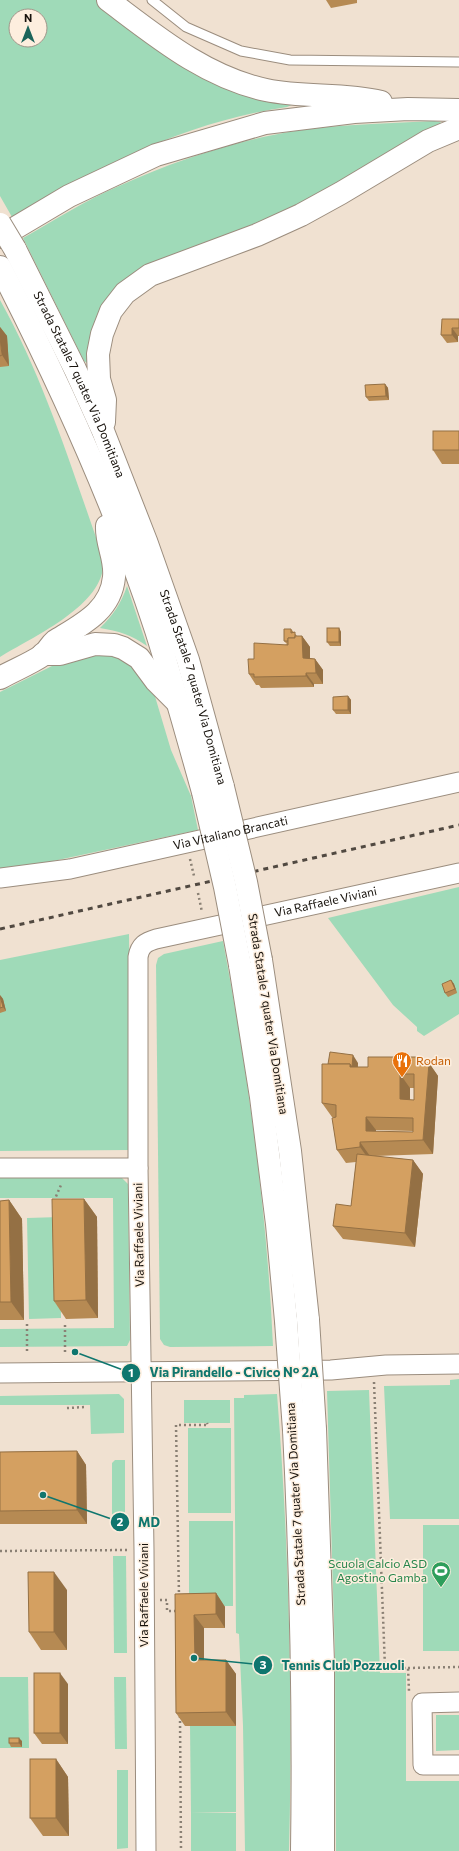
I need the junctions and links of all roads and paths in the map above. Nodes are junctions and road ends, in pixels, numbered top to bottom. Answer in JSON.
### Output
{"nodes":[{"id":1,"x":108,"y":0,"type":"edge"},
{"id":2,"x":152,"y":0,"type":"edge"},
{"id":3,"x":459,"y":62,"type":"edge"},
{"id":4,"x":408,"y":109,"type":"junction"},
{"id":5,"x":459,"y":110,"type":"edge"},
{"id":6,"x":459,"y":128,"type":"edge"},
{"id":7,"x":0,"y":224,"type":"edge"},
{"id":8,"x":8,"y":243,"type":"edge"},
{"id":9,"x":0,"y":267,"type":"edge"},
{"id":10,"x":103,"y":431,"type":"junction"},
{"id":11,"x":109,"y":502,"type":"junction"},
{"id":12,"x":43,"y":654,"type":"junction"},
{"id":13,"x":0,"y":678,"type":"edge"},
{"id":14,"x":178,"y":703,"type":"junction"},
{"id":15,"x":459,"y":782,"type":"edge"},
{"id":16,"x":213,"y":790,"type":"junction"},
{"id":17,"x":189,"y":852,"type":"dead end"},
{"id":18,"x":459,"y":873,"type":"edge"},
{"id":19,"x":194,"y":876,"type":"dead end"},
{"id":20,"x":0,"y":878,"type":"edge"},
{"id":21,"x":198,"y":893,"type":"dead end"},
{"id":22,"x":204,"y":917,"type":"dead end"},
{"id":23,"x":0,"y":1168,"type":"edge"},
{"id":24,"x":138,"y":1168,"type":"junction"},
{"id":25,"x":27,"y":1324,"type":"dead end"},
{"id":26,"x":65,"y":1324,"type":"dead end"},
{"id":27,"x":27,"y":1352,"type":"dead end"},
{"id":28,"x":65,"y":1352,"type":"dead end"},
{"id":29,"x":459,"y":1364,"type":"edge"},
{"id":30,"x":142,"y":1371,"type":"junction"},
{"id":31,"x":0,"y":1372,"type":"edge"},
{"id":32,"x":374,"y":1381,"type":"dead end"},
{"id":33,"x":86,"y":1407,"type":"dead end"},
{"id":34,"x":67,"y":1408,"type":"dead end"},
{"id":35,"x":207,"y":1423,"type":"dead end"},
{"id":36,"x":128,"y":1550,"type":"dead end"},
{"id":37,"x":0,"y":1551,"type":"edge"},
{"id":38,"x":160,"y":1600,"type":"dead end"},
{"id":39,"x":459,"y":1667,"type":"edge"},
{"id":40,"x":408,"y":1668,"type":"junction"},
{"id":41,"x":409,"y":1693,"type":"dead end"},
{"id":42,"x":459,"y":1702,"type":"edge"},
{"id":43,"x":180,"y":1712,"type":"edge"},
{"id":44,"x":459,"y":1765,"type":"edge"},
{"id":45,"x":146,"y":1851,"type":"edge"},
{"id":46,"x":181,"y":1851,"type":"edge"},
{"id":47,"x":302,"y":1851,"type":"edge"},
{"id":48,"x":322,"y":1851,"type":"edge"}],
"edges":[{"from":1,"to":4,"type":"highway"},
{"from":2,"to":3,"type":"lane"},
{"from":4,"to":5,"type":"highway"},
{"from":4,"to":8,"type":"highway"},
{"from":6,"to":10,"type":"highway"},
{"from":7,"to":8,"type":"highway","name":"Strada Statale 7 quater Via Domitiana","bridge":true},
{"from":8,"to":10,"type":"highway","name":"Strada Statale 7 quater Via Domitiana"},
{"from":9,"to":11,"type":"highway","name":"Strada Statale 7 quater Via Domitiana"},
{"from":10,"to":16,"type":"highway","name":"Strada Statale 7 quater Via Domitiana"},
{"from":11,"to":12,"type":"highway"},
{"from":11,"to":14,"type":"highway","name":"Strada Statale 7 quater Via Domitiana"},
{"from":12,"to":13,"type":"highway"},
{"from":12,"to":14,"type":"highway"},
{"from":14,"to":16,"type":"highway","name":"Strada Statale 7 quater Via Domitiana"},
{"from":15,"to":20,"type":"street","name":"Via Vitaliano Brancati"},
{"from":16,"to":47,"type":"highway","name":"Strada Statale 7 quater Via Domitiana","bridge":true},
{"from":16,"to":48,"type":"highway","name":"Strada Statale 7 quater Via Domitiana","bridge":true},
{"from":17,"to":19,"type":"path"},
{"from":18,"to":24,"type":"street","name":"Via Raffaele Viviani"},
{"from":21,"to":22,"type":"path"},
{"from":23,"to":24,"type":"street"},
{"from":24,"to":30,"type":"street","name":"Via Raffaele Viviani"},
{"from":25,"to":27,"type":"path"},
{"from":26,"to":28,"type":"path"},
{"from":29,"to":30,"type":"street"},
{"from":30,"to":31,"type":"street"},
{"from":30,"to":45,"type":"street","name":"Via Raffaele Viviani"},
{"from":32,"to":40,"type":"path"},
{"from":33,"to":34,"type":"path"},
{"from":35,"to":38,"type":"path"},
{"from":36,"to":37,"type":"path"},
{"from":39,"to":40,"type":"path"},
{"from":40,"to":41,"type":"path"},
{"from":42,"to":44,"type":"street"},
{"from":43,"to":46,"type":"path"}]}
